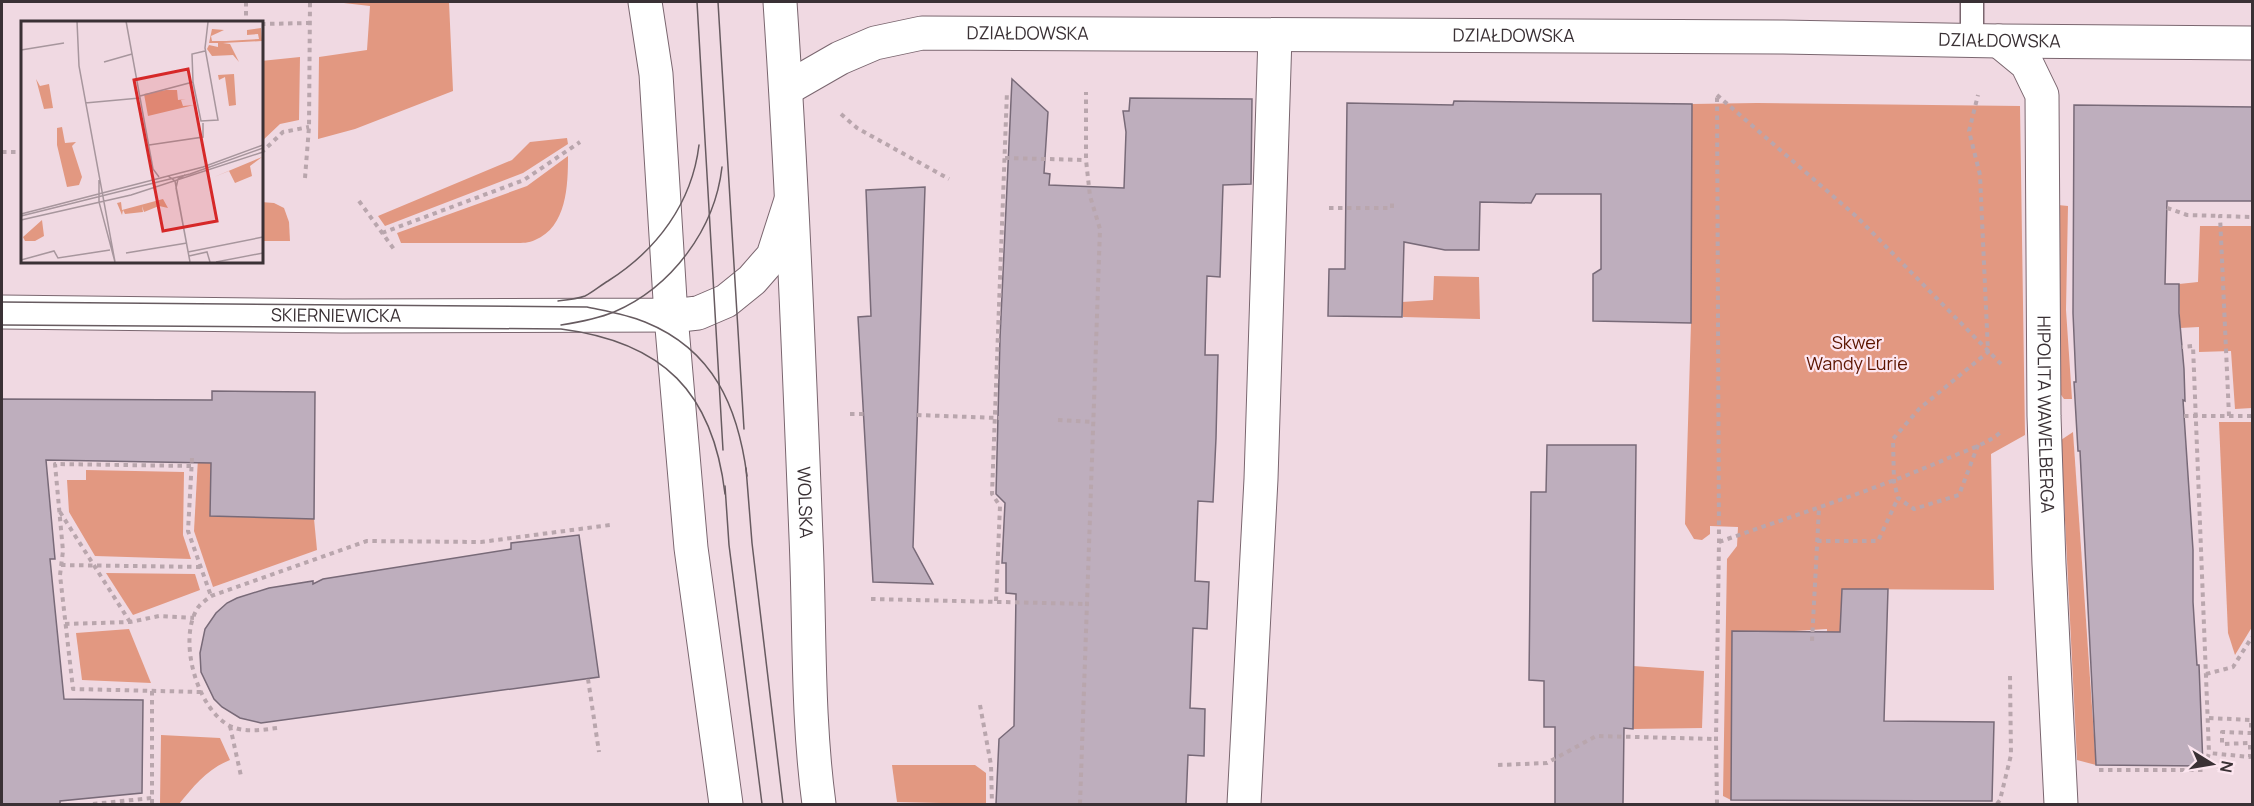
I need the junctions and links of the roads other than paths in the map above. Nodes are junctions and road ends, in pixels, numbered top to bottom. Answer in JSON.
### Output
{"nodes":[{"id":1,"x":645,"y":2,"type":"edge"},
{"id":2,"x":780,"y":2,"type":"edge"},
{"id":3,"x":1972,"y":2,"type":"edge"},
{"id":4,"x":1275,"y":36,"type":"junction"},
{"id":5,"x":1985,"y":41,"type":"junction"},
{"id":6,"x":2253,"y":43,"type":"edge"},
{"id":7,"x":786,"y":89,"type":"junction"},
{"id":8,"x":791,"y":200,"type":"junction"},
{"id":9,"x":2,"y":312,"type":"edge"},
{"id":10,"x":671,"y":316,"type":"junction"},
{"id":11,"x":726,"y":804,"type":"edge"},
{"id":12,"x":819,"y":804,"type":"edge"},
{"id":13,"x":1244,"y":804,"type":"edge"},
{"id":14,"x":2061,"y":804,"type":"edge"}],
"edges":[{"from":1,"to":10,"type":"street"},
{"from":2,"to":7,"type":"street","name":"WOLSKA"},
{"from":3,"to":5,"type":"lane"},
{"from":4,"to":5,"type":"street","name":"DZIAŁDOWSKA"},
{"from":4,"to":7,"type":"street","name":"DZIAŁDOWSKA"},
{"from":4,"to":13,"type":"street"},
{"from":5,"to":6,"type":"street","name":"DZIAŁDOWSKA"},
{"from":5,"to":14,"type":"street","name":"HIPOLITA WAWELBERGA"},
{"from":7,"to":8,"type":"street","name":"WOLSKA"},
{"from":8,"to":10,"type":"street","name":"WOLSKA"},
{"from":8,"to":12,"type":"street","name":"WOLSKA"},
{"from":9,"to":10,"type":"street","name":"SKIERNIEWICKA"},
{"from":10,"to":11,"type":"street"}]}
